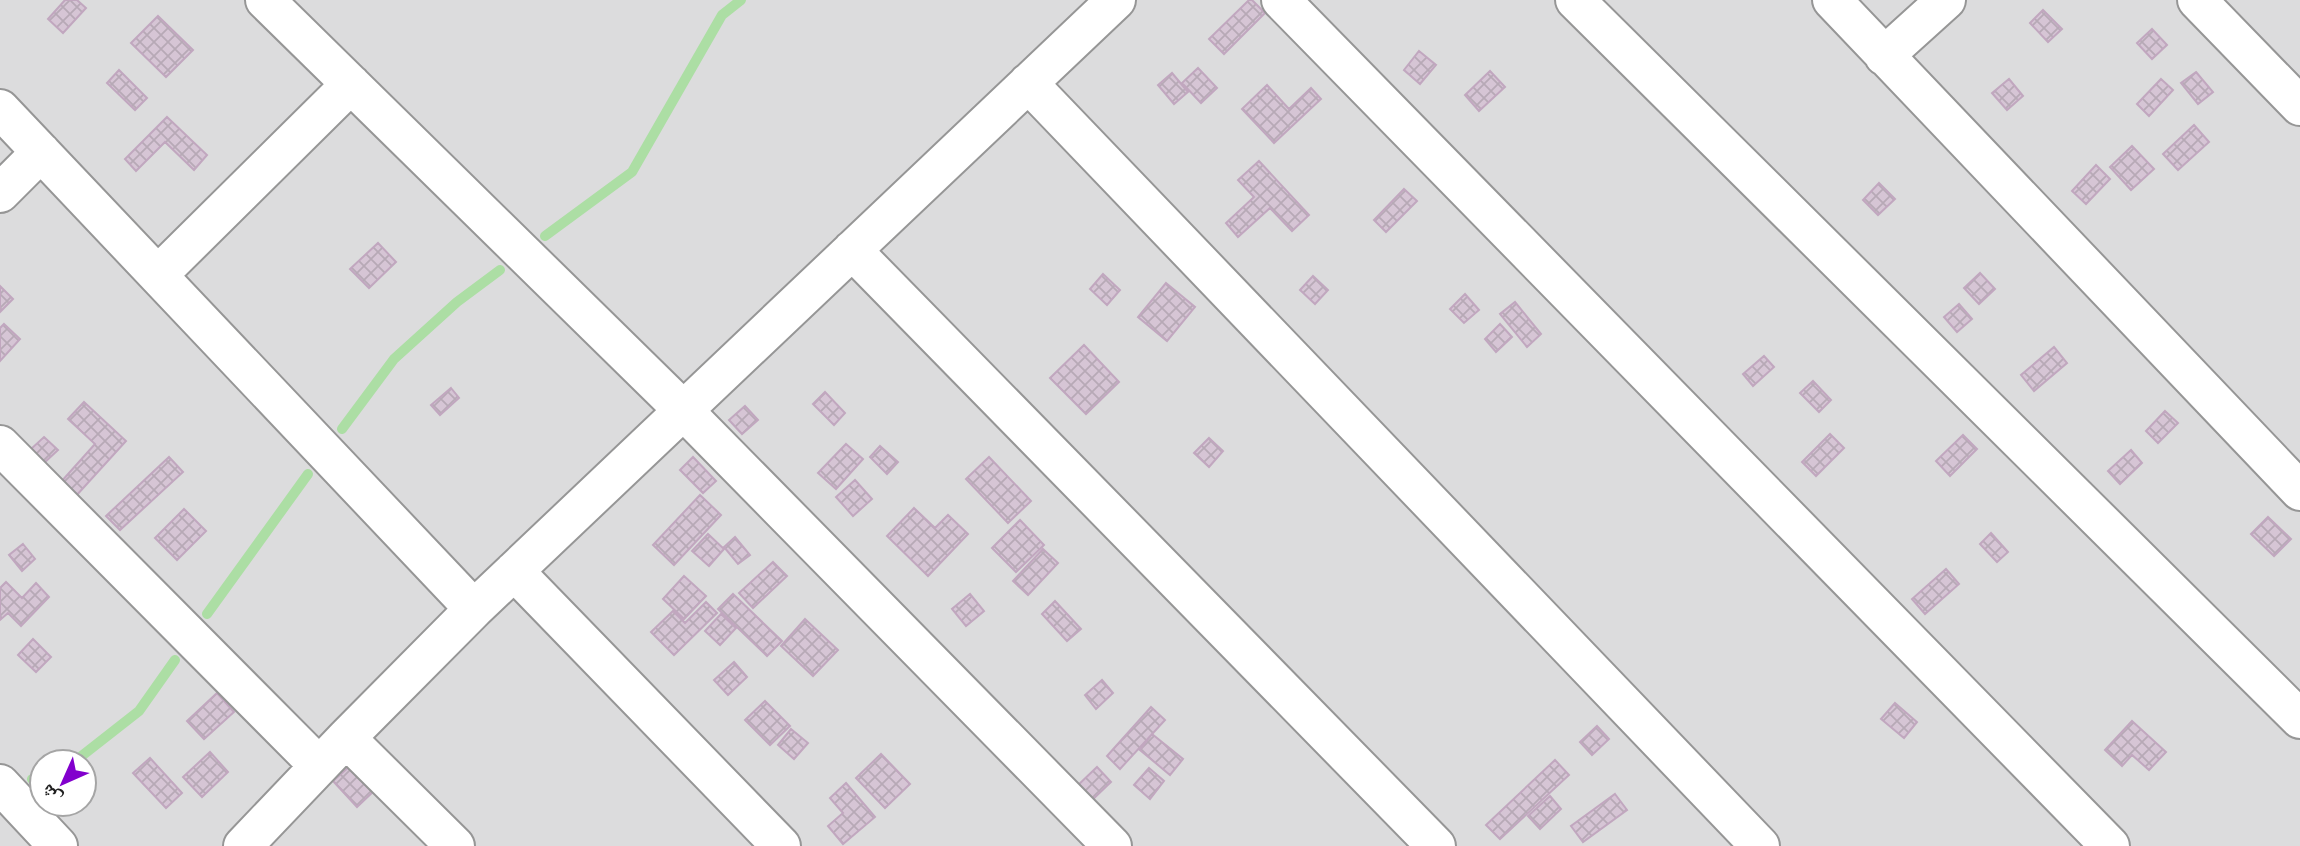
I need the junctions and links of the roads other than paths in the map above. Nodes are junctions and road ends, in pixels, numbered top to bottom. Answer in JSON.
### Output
{"nodes":[{"id":1,"x":265,"y":0,"type":"edge"},
{"id":2,"x":1116,"y":0,"type":"edge"},
{"id":3,"x":1281,"y":0,"type":"edge"},
{"id":4,"x":1574,"y":0,"type":"edge"},
{"id":5,"x":1832,"y":0,"type":"edge"},
{"id":6,"x":1946,"y":0,"type":"edge"},
{"id":7,"x":2197,"y":0,"type":"edge"},
{"id":8,"x":1884,"y":56,"type":"junction"},
{"id":9,"x":1028,"y":83,"type":"junction"},
{"id":10,"x":351,"y":84,"type":"junction"},
{"id":11,"x":2300,"y":106,"type":"edge"},
{"id":12,"x":0,"y":109,"type":"edge"},
{"id":13,"x":41,"y":152,"type":"junction"},
{"id":14,"x":0,"y":192,"type":"edge"},
{"id":15,"x":852,"y":250,"type":"junction"},
{"id":16,"x":158,"y":275,"type":"junction"},
{"id":17,"x":683,"y":410,"type":"junction"},
{"id":18,"x":0,"y":445,"type":"edge"},
{"id":19,"x":2300,"y":491,"type":"edge"},
{"id":20,"x":514,"y":571,"type":"junction"},
{"id":21,"x":474,"y":609,"type":"junction"},
{"id":22,"x":2300,"y":719,"type":"edge"},
{"id":23,"x":346,"y":738,"type":"junction"},
{"id":24,"x":319,"y":766,"type":"junction"},
{"id":25,"x":0,"y":784,"type":"edge"},
{"id":26,"x":438,"y":840,"type":"edge"},
{"id":27,"x":58,"y":846,"type":"edge"},
{"id":28,"x":243,"y":846,"type":"edge"},
{"id":29,"x":781,"y":846,"type":"edge"},
{"id":30,"x":1112,"y":846,"type":"edge"},
{"id":31,"x":1436,"y":846,"type":"edge"},
{"id":32,"x":1760,"y":846,"type":"edge"},
{"id":33,"x":2109,"y":846,"type":"edge"}],
"edges":[{"from":1,"to":10,"type":"street"},
{"from":2,"to":9,"type":"street"},
{"from":3,"to":33,"type":"street"},
{"from":4,"to":22,"type":"street"},
{"from":5,"to":8,"type":"street"},
{"from":6,"to":8,"type":"street"},
{"from":7,"to":11,"type":"street"},
{"from":8,"to":19,"type":"street"},
{"from":9,"to":15,"type":"street"},
{"from":9,"to":32,"type":"street"},
{"from":10,"to":16,"type":"street"},
{"from":10,"to":17,"type":"street"},
{"from":12,"to":13,"type":"street"},
{"from":13,"to":14,"type":"street"},
{"from":13,"to":16,"type":"street"},
{"from":15,"to":17,"type":"street"},
{"from":15,"to":31,"type":"street"},
{"from":16,"to":21,"type":"street"},
{"from":17,"to":20,"type":"street"},
{"from":17,"to":30,"type":"street"},
{"from":18,"to":24,"type":"street"},
{"from":20,"to":21,"type":"street"},
{"from":20,"to":29,"type":"street"},
{"from":21,"to":23,"type":"street"},
{"from":23,"to":24,"type":"street"},
{"from":23,"to":26,"type":"street"},
{"from":24,"to":28,"type":"street"},
{"from":25,"to":27,"type":"street"}]}
